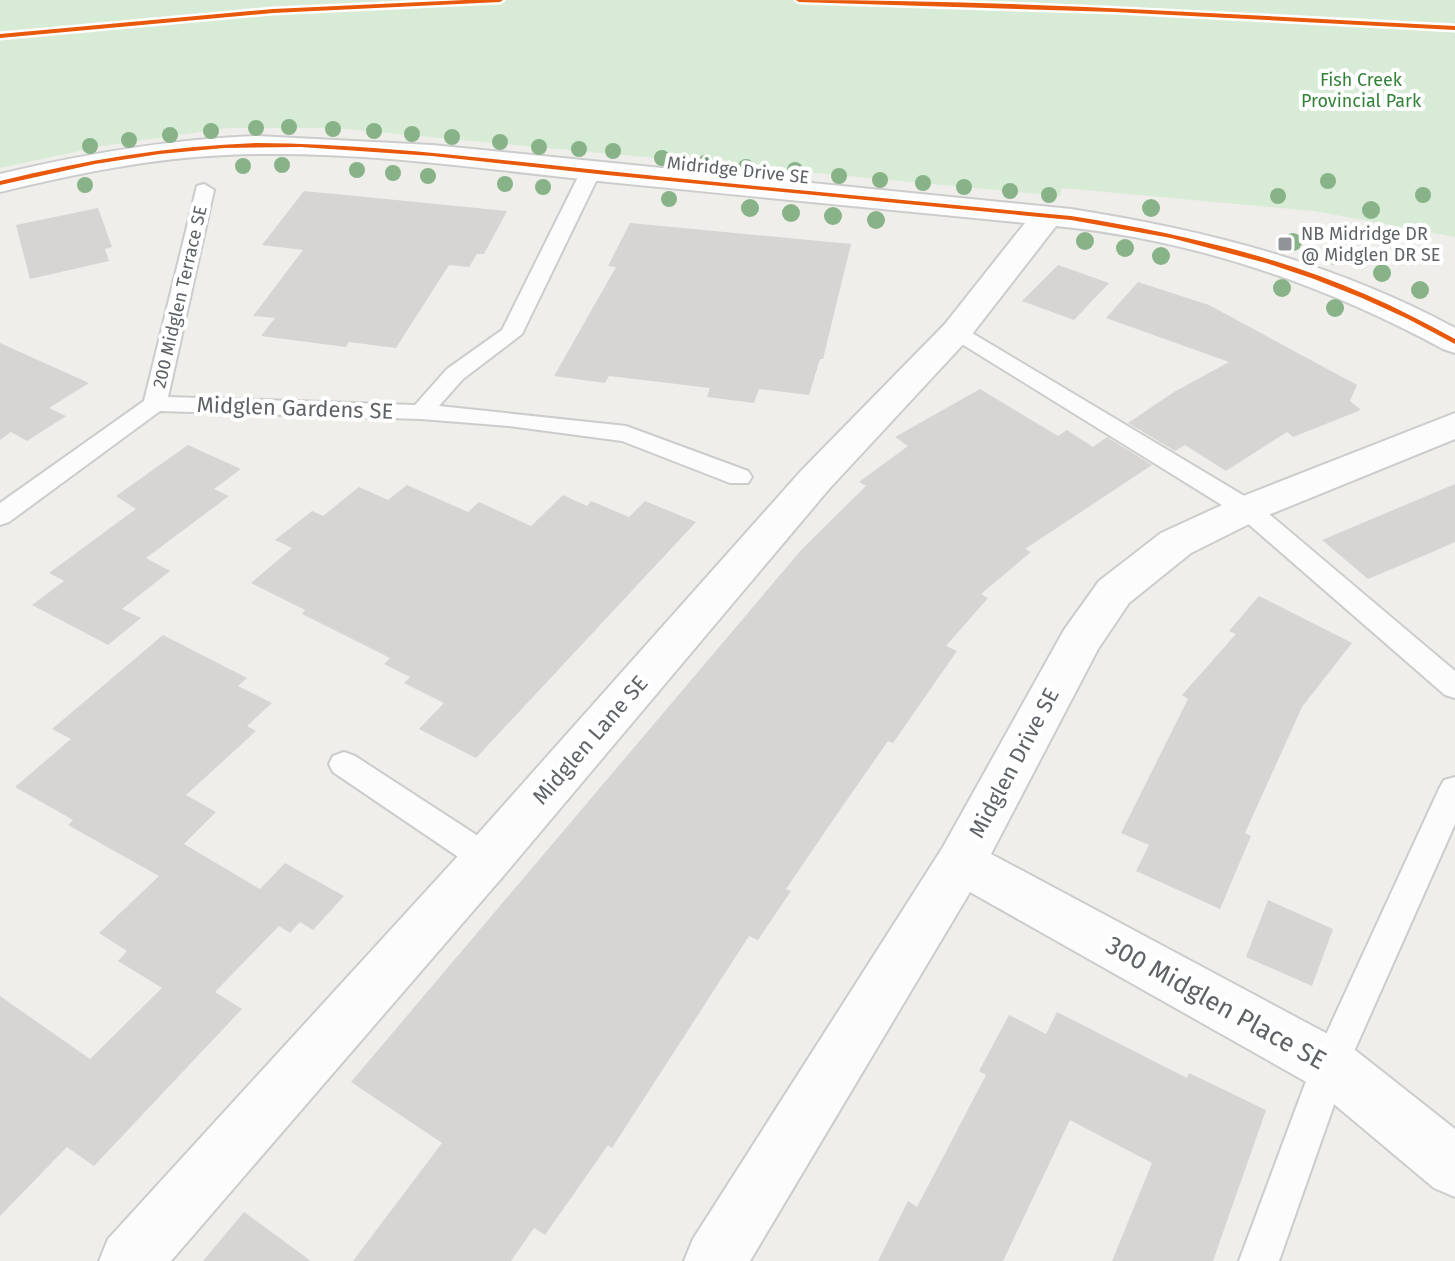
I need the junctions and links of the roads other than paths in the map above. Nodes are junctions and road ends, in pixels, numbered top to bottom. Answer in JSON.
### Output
{"nodes":[{"id":1,"x":591,"y":171,"type":"junction"},
{"id":2,"x":0,"y":183,"type":"edge"},
{"id":3,"x":204,"y":190,"type":"dead end"},
{"id":4,"x":1047,"y":216,"type":"junction"},
{"id":5,"x":957,"y":331,"type":"junction"},
{"id":6,"x":1455,"y":342,"type":"edge"},
{"id":7,"x":155,"y":404,"type":"junction"},
{"id":8,"x":421,"y":412,"type":"junction"},
{"id":9,"x":1455,"y":425,"type":"edge"},
{"id":10,"x":739,"y":477,"type":"dead end"},
{"id":11,"x":1247,"y":509,"type":"junction"},
{"id":12,"x":0,"y":516,"type":"edge"},
{"id":13,"x":1455,"y":687,"type":"edge"},
{"id":14,"x":344,"y":764,"type":"dead end"},
{"id":15,"x":1455,"y":789,"type":"edge"},
{"id":16,"x":487,"y":859,"type":"junction"},
{"id":17,"x":961,"y":862,"type":"junction"},
{"id":18,"x":1330,"y":1065,"type":"junction"},
{"id":19,"x":1455,"y":1167,"type":"edge"},
{"id":20,"x":130,"y":1261,"type":"edge"},
{"id":21,"x":715,"y":1261,"type":"edge"},
{"id":22,"x":1259,"y":1261,"type":"edge"}],
"edges":[{"from":1,"to":2,"type":"street","name":"Midridge Drive SE"},
{"from":1,"to":4,"type":"street","name":"Midridge Drive SE"},
{"from":1,"to":8,"type":"lane","name":"Midglen Gardens SE"},
{"from":3,"to":7,"type":"lane","name":"200 Midglen Terrace SE"},
{"from":4,"to":5,"type":"street","name":"Midglen Lane SE"},
{"from":4,"to":6,"type":"street","name":"Midridge Drive SE"},
{"from":5,"to":11,"type":"lane"},
{"from":5,"to":16,"type":"street","name":"Midglen Lane SE"},
{"from":7,"to":8,"type":"lane","name":"Midglen Gardens SE"},
{"from":7,"to":12,"type":"lane"},
{"from":8,"to":10,"type":"lane"},
{"from":9,"to":11,"type":"street","name":"Midglen Drive SE"},
{"from":11,"to":13,"type":"lane"},
{"from":11,"to":17,"type":"street","name":"Midglen Drive SE"},
{"from":14,"to":16,"type":"lane"},
{"from":15,"to":18,"type":"lane"},
{"from":16,"to":20,"type":"street","name":"Midglen Lane SE"},
{"from":17,"to":18,"type":"street","name":"300 Midglen Place SE"},
{"from":17,"to":21,"type":"street","name":"Midglen Drive SE"},
{"from":18,"to":19,"type":"street","name":"300 Midglen Place SE"},
{"from":18,"to":22,"type":"lane"}]}
